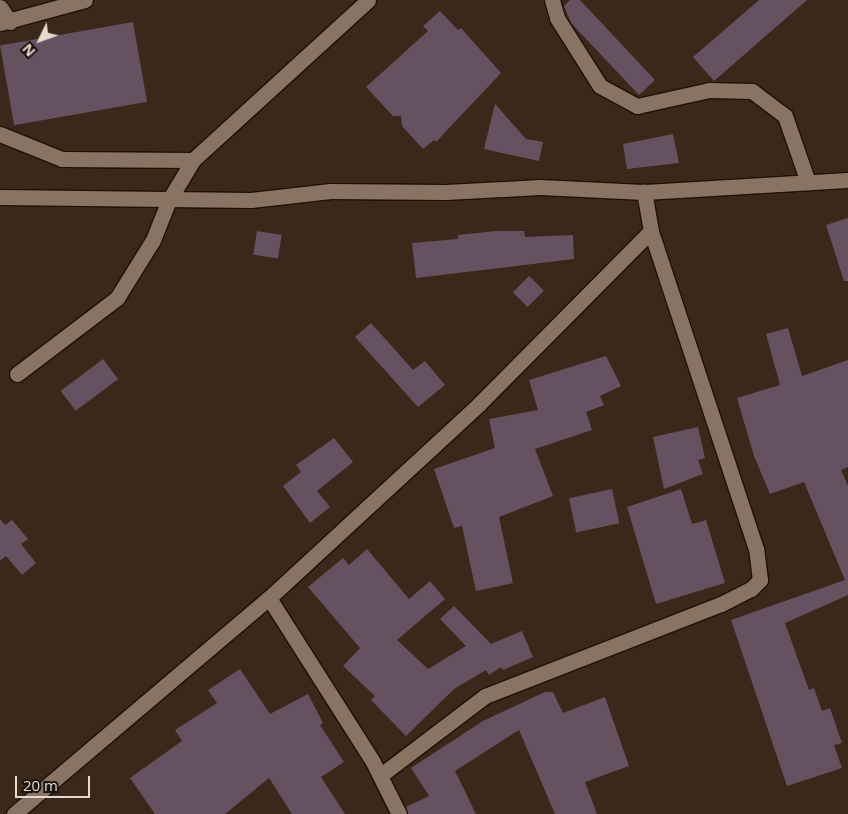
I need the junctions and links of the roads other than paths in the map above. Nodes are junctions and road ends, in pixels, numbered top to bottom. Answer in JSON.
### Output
{"nodes":[{"id":1,"x":85,"y":0,"type":"edge"},
{"id":2,"x":368,"y":0,"type":"edge"},
{"id":3,"x":552,"y":0,"type":"edge"},
{"id":4,"x":0,"y":7,"type":"edge"},
{"id":5,"x":5,"y":22,"type":"edge"},
{"id":6,"x":0,"y":134,"type":"edge"},
{"id":7,"x":193,"y":160,"type":"junction"},
{"id":8,"x":848,"y":180,"type":"edge"},
{"id":9,"x":808,"y":182,"type":"junction"},
{"id":10,"x":644,"y":192,"type":"junction"},
{"id":11,"x":0,"y":197,"type":"edge"},
{"id":12,"x":169,"y":200,"type":"junction"},
{"id":13,"x":651,"y":231,"type":"junction"},
{"id":14,"x":17,"y":374,"type":"dead end"},
{"id":15,"x":269,"y":598,"type":"junction"},
{"id":16,"x":381,"y":775,"type":"junction"},
{"id":17,"x":14,"y":814,"type":"edge"},
{"id":18,"x":399,"y":814,"type":"edge"}],
"edges":[{"from":1,"to":5,"type":"street"},
{"from":2,"to":7,"type":"street"},
{"from":3,"to":9,"type":"street"},
{"from":4,"to":5,"type":"street"},
{"from":6,"to":7,"type":"street"},
{"from":7,"to":12,"type":"street"},
{"from":8,"to":9,"type":"street"},
{"from":9,"to":10,"type":"street"},
{"from":10,"to":12,"type":"street"},
{"from":10,"to":13,"type":"street"},
{"from":11,"to":12,"type":"street"},
{"from":12,"to":14,"type":"street"},
{"from":13,"to":15,"type":"street"},
{"from":13,"to":16,"type":"street"},
{"from":15,"to":16,"type":"street"},
{"from":15,"to":17,"type":"street"},
{"from":16,"to":18,"type":"street"}]}
